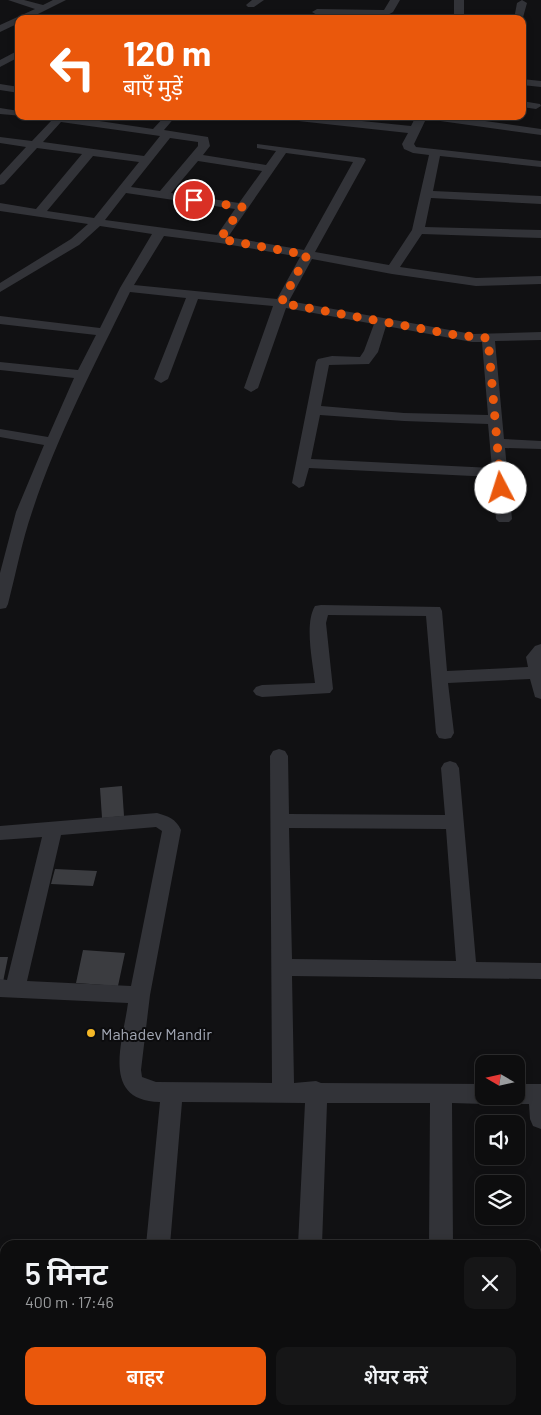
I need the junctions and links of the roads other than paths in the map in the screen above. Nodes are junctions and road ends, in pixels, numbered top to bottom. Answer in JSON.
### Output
{"nodes":[{"id":1,"x":13,"y":0,"type":"edge"},
{"id":2,"x":61,"y":0,"type":"edge"},
{"id":3,"x":395,"y":0,"type":"edge"},
{"id":4,"x":459,"y":0,"type":"edge"},
{"id":5,"x":522,"y":3,"type":"dead end"},
{"id":6,"x":43,"y":8,"type":"junction"},
{"id":7,"x":316,"y":12,"type":"dead end"},
{"id":8,"x":28,"y":15,"type":"edge"},
{"id":9,"x":459,"y":15,"type":"edge"},
{"id":10,"x":520,"y":15,"type":"edge"},
{"id":11,"x":15,"y":21,"type":"edge"},
{"id":12,"x":0,"y":29,"type":"edge"},
{"id":13,"x":526,"y":82,"type":"edge"},
{"id":14,"x":541,"y":84,"type":"edge"},
{"id":15,"x":0,"y":87,"type":"edge"},
{"id":16,"x":15,"y":89,"type":"edge"},
{"id":17,"x":526,"y":105,"type":"edge"},
{"id":18,"x":536,"y":106,"type":"dead end"},
{"id":19,"x":0,"y":111,"type":"edge"},
{"id":20,"x":15,"y":113,"type":"edge"},
{"id":21,"x":58,"y":120,"type":"edge"},
{"id":22,"x":101,"y":120,"type":"edge"},
{"id":23,"x":169,"y":120,"type":"edge"},
{"id":24,"x":342,"y":120,"type":"edge"},
{"id":25,"x":420,"y":120,"type":"edge"},
{"id":26,"x":475,"y":120,"type":"edge"},
{"id":27,"x":0,"y":125,"type":"edge"},
{"id":28,"x":414,"y":130,"type":"junction"},
{"id":29,"x":162,"y":132,"type":"junction"},
{"id":30,"x":541,"y":132,"type":"edge"},
{"id":31,"x":0,"y":140,"type":"edge"},
{"id":32,"x":35,"y":144,"type":"junction"},
{"id":33,"x":261,"y":146,"type":"dead end"},
{"id":34,"x":283,"y":149,"type":"junction"},
{"id":35,"x":90,"y":152,"type":"junction"},
{"id":36,"x":435,"y":154,"type":"junction"},
{"id":37,"x":195,"y":157,"type":"junction"},
{"id":38,"x":147,"y":160,"type":"junction"},
{"id":39,"x":541,"y":164,"type":"edge"},
{"id":40,"x":269,"y":169,"type":"junction"},
{"id":41,"x":0,"y":182,"type":"edge"},
{"id":42,"x":124,"y":190,"type":"junction"},
{"id":43,"x":428,"y":194,"type":"junction"},
{"id":44,"x":163,"y":195,"type":"junction"},
{"id":45,"x":541,"y":200,"type":"edge"},
{"id":46,"x":242,"y":207,"type":"junction"},
{"id":47,"x":1,"y":208,"type":"edge"},
{"id":48,"x":40,"y":214,"type":"junction"},
{"id":49,"x":96,"y":223,"type":"junction"},
{"id":50,"x":418,"y":230,"type":"junction"},
{"id":51,"x":160,"y":232,"type":"junction"},
{"id":52,"x":541,"y":234,"type":"edge"},
{"id":53,"x":220,"y":239,"type":"junction"},
{"id":54,"x":307,"y":255,"type":"junction"},
{"id":55,"x":392,"y":270,"type":"junction"},
{"id":56,"x":541,"y":280,"type":"edge"},
{"id":57,"x":0,"y":288,"type":"edge"},
{"id":58,"x":126,"y":288,"type":"junction"},
{"id":59,"x":193,"y":295,"type":"junction"},
{"id":60,"x":281,"y":303,"type":"junction"},
{"id":61,"x":0,"y":320,"type":"edge"},
{"id":62,"x":381,"y":321,"type":"junction"},
{"id":63,"x":104,"y":332,"type":"junction"},
{"id":64,"x":541,"y":336,"type":"edge"},
{"id":65,"x":488,"y":338,"type":"junction"},
{"id":66,"x":0,"y":366,"type":"edge"},
{"id":67,"x":83,"y":375,"type":"junction"},
{"id":68,"x":161,"y":378,"type":"dead end"},
{"id":69,"x":251,"y":388,"type":"dead end"},
{"id":70,"x":314,"y":410,"type":"junction"},
{"id":71,"x":496,"y":420,"type":"junction"},
{"id":72,"x":0,"y":433,"type":"edge"},
{"id":73,"x":53,"y":442,"type":"junction"},
{"id":74,"x":496,"y":443,"type":"junction"},
{"id":75,"x":541,"y":444,"type":"edge"},
{"id":76,"x":303,"y":463,"type":"junction"},
{"id":77,"x":499,"y":473,"type":"junction"},
{"id":78,"x":299,"y":483,"type":"dead end"},
{"id":79,"x":504,"y":519,"type":"dead end"},
{"id":80,"x":0,"y":604,"type":"edge"},
{"id":81,"x":541,"y":650,"type":"edge"},
{"id":82,"x":537,"y":673,"type":"junction"},
{"id":83,"x":439,"y":676,"type":"junction"},
{"id":84,"x":262,"y":691,"type":"dead end"},
{"id":85,"x":541,"y":692,"type":"edge"},
{"id":86,"x":446,"y":733,"type":"dead end"},
{"id":87,"x":279,"y":756,"type":"dead end"},
{"id":88,"x":450,"y":768,"type":"dead end"},
{"id":89,"x":280,"y":821,"type":"junction"},
{"id":90,"x":455,"y":822,"type":"junction"},
{"id":91,"x":53,"y":829,"type":"junction"},
{"id":92,"x":0,"y":833,"type":"edge"},
{"id":93,"x":282,"y":967,"type":"junction"},
{"id":94,"x":467,"y":970,"type":"junction"},
{"id":95,"x":541,"y":971,"type":"edge"},
{"id":96,"x":8,"y":989,"type":"edge"},
{"id":97,"x":140,"y":995,"type":"junction"},
{"id":98,"x":283,"y":1091,"type":"junction"},
{"id":99,"x":316,"y":1091,"type":"junction"},
{"id":100,"x":172,"y":1092,"type":"junction"},
{"id":101,"x":441,"y":1093,"type":"junction"},
{"id":102,"x":475,"y":1094,"type":"edge"},
{"id":103,"x":525,"y":1094,"type":"edge"},
{"id":104,"x":540,"y":1094,"type":"edge"},
{"id":105,"x":541,"y":1119,"type":"edge"},
{"id":106,"x":158,"y":1240,"type":"edge"},
{"id":107,"x":310,"y":1240,"type":"edge"},
{"id":108,"x":440,"y":1240,"type":"edge"},
{"id":109,"x":194,"y":1415,"type":"edge"},
{"id":110,"x":201,"y":1415,"type":"edge"}],
"edges":[{"from":1,"to":6,"type":"street"},
{"from":2,"to":6,"type":"street"},
{"from":3,"to":7,"type":"street"},
{"from":4,"to":9,"type":"street"},
{"from":5,"to":10,"type":"street"},
{"from":6,"to":8,"type":"street"},
{"from":11,"to":12,"type":"street"},
{"from":13,"to":14,"type":"street"},
{"from":15,"to":16,"type":"street"},
{"from":17,"to":18,"type":"street"},
{"from":19,"to":20,"type":"street"},
{"from":20,"to":27,"type":"street"},
{"from":21,"to":32,"type":"street"},
{"from":22,"to":29,"type":"street"},
{"from":23,"to":29,"type":"street"},
{"from":24,"to":28,"type":"street"},
{"from":25,"to":28,"type":"street"},
{"from":26,"to":30,"type":"street"},
{"from":28,"to":36,"type":"street"},
{"from":29,"to":37,"type":"street"},
{"from":29,"to":38,"type":"street"},
{"from":31,"to":32,"type":"street"},
{"from":32,"to":35,"type":"street"},
{"from":32,"to":41,"type":"street"},
{"from":33,"to":34,"type":"street"},
{"from":34,"to":40,"type":"street"},
{"from":34,"to":54,"type":"street"},
{"from":35,"to":38,"type":"street"},
{"from":35,"to":48,"type":"street"},
{"from":36,"to":39,"type":"street"},
{"from":36,"to":43,"type":"street"},
{"from":37,"to":40,"type":"street"},
{"from":37,"to":44,"type":"street"},
{"from":38,"to":42,"type":"street"},
{"from":40,"to":46,"type":"street"},
{"from":42,"to":44,"type":"street"},
{"from":42,"to":49,"type":"street"},
{"from":43,"to":45,"type":"street"},
{"from":43,"to":50,"type":"street"},
{"from":44,"to":46,"type":"street"},
{"from":46,"to":53,"type":"street"},
{"from":47,"to":48,"type":"street"},
{"from":48,"to":49,"type":"street"},
{"from":49,"to":51,"type":"street"},
{"from":49,"to":57,"type":"street"},
{"from":50,"to":52,"type":"street"},
{"from":50,"to":55,"type":"street"},
{"from":51,"to":53,"type":"street"},
{"from":51,"to":58,"type":"street"},
{"from":53,"to":54,"type":"street"},
{"from":54,"to":55,"type":"street"},
{"from":54,"to":60,"type":"street"},
{"from":55,"to":56,"type":"street"},
{"from":58,"to":59,"type":"street"},
{"from":58,"to":63,"type":"street"},
{"from":59,"to":60,"type":"street"},
{"from":59,"to":68,"type":"street"},
{"from":60,"to":62,"type":"street"},
{"from":60,"to":69,"type":"street"},
{"from":61,"to":63,"type":"street"},
{"from":62,"to":65,"type":"street"},
{"from":62,"to":70,"type":"street"},
{"from":63,"to":67,"type":"street"},
{"from":64,"to":65,"type":"street"},
{"from":65,"to":71,"type":"street"},
{"from":66,"to":67,"type":"street"},
{"from":67,"to":73,"type":"street"},
{"from":70,"to":71,"type":"street"},
{"from":70,"to":76,"type":"street"},
{"from":71,"to":74,"type":"street"},
{"from":72,"to":73,"type":"street"},
{"from":73,"to":80,"type":"street"},
{"from":74,"to":75,"type":"street"},
{"from":74,"to":77,"type":"street"},
{"from":76,"to":77,"type":"street"},
{"from":76,"to":78,"type":"street"},
{"from":77,"to":79,"type":"street"},
{"from":81,"to":82,"type":"street"},
{"from":82,"to":83,"type":"street"},
{"from":82,"to":85,"type":"street"},
{"from":83,"to":84,"type":"street"},
{"from":83,"to":86,"type":"street"},
{"from":87,"to":89,"type":"street"},
{"from":88,"to":90,"type":"street"},
{"from":89,"to":90,"type":"street"},
{"from":89,"to":93,"type":"street"},
{"from":90,"to":94,"type":"street"},
{"from":91,"to":92,"type":"street"},
{"from":91,"to":96,"type":"street"},
{"from":91,"to":97,"type":"street"},
{"from":93,"to":94,"type":"street"},
{"from":93,"to":98,"type":"street"},
{"from":94,"to":95,"type":"street"},
{"from":96,"to":97,"type":"street"},
{"from":97,"to":100,"type":"street"},
{"from":98,"to":99,"type":"street"},
{"from":98,"to":100,"type":"street"},
{"from":99,"to":101,"type":"street"},
{"from":99,"to":107,"type":"street"},
{"from":100,"to":106,"type":"street"},
{"from":101,"to":102,"type":"street"},
{"from":101,"to":108,"type":"street"},
{"from":103,"to":104,"type":"street"},
{"from":104,"to":105,"type":"street"},
{"from":109,"to":110,"type":"street"}]}
